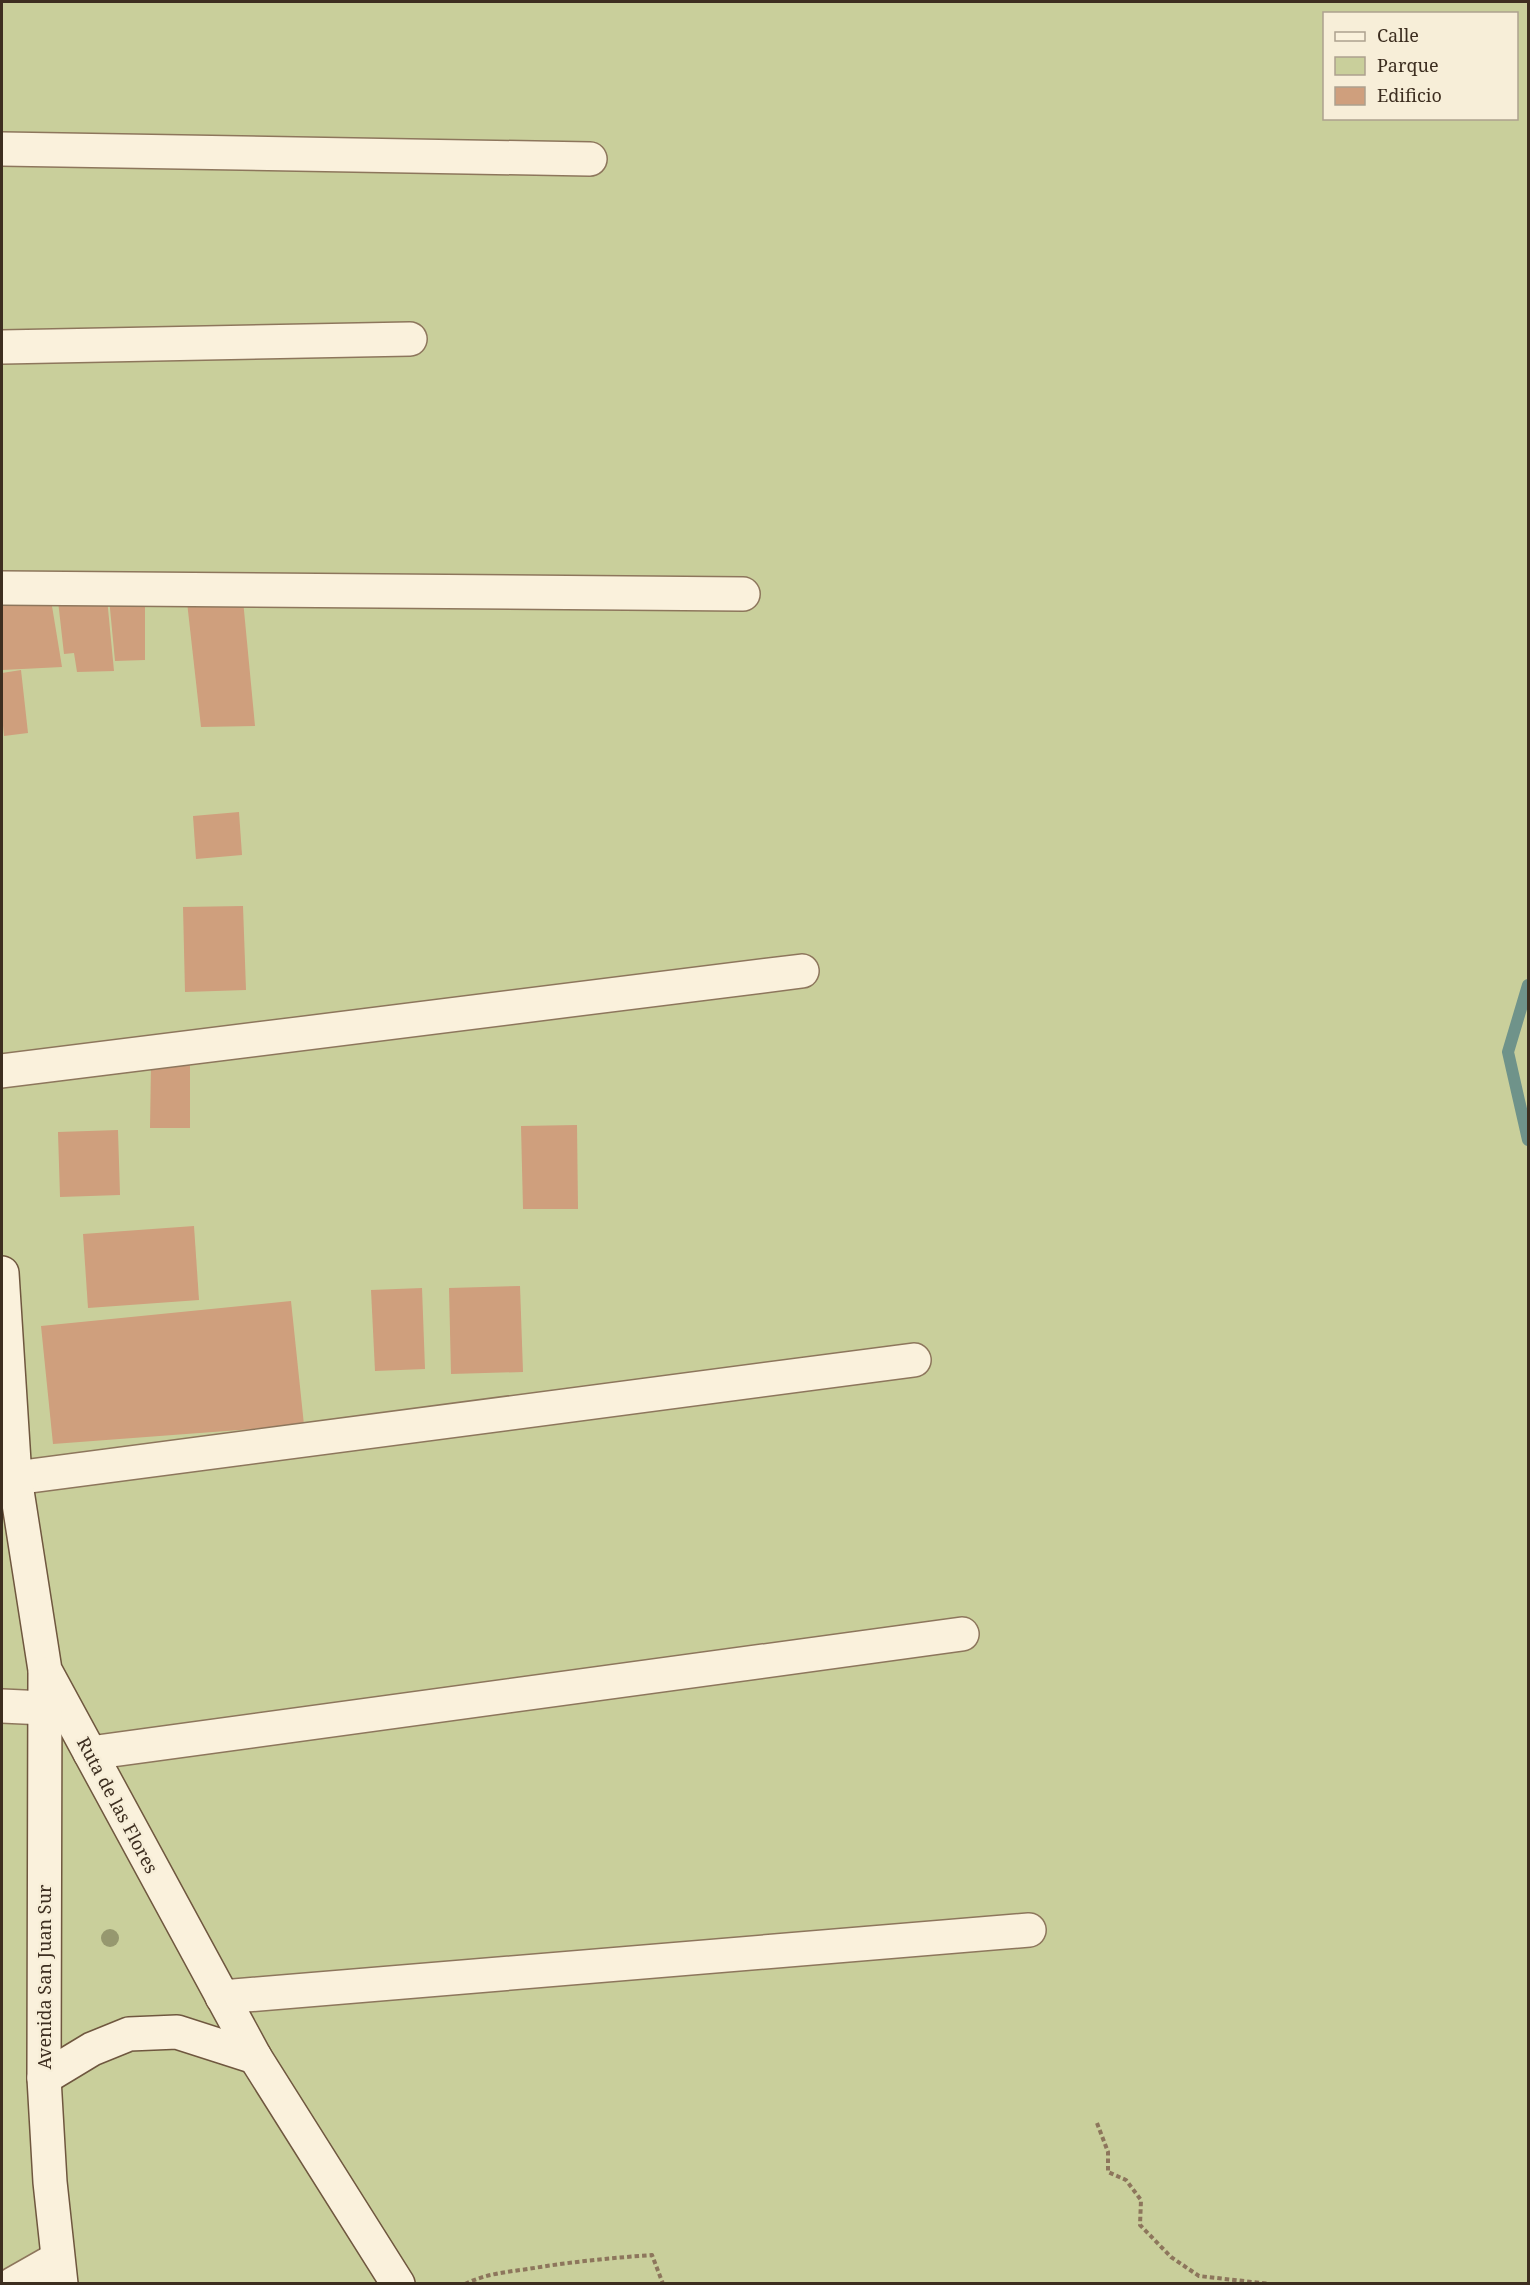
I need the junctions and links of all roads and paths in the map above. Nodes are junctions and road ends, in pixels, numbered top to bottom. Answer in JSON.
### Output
{"nodes":[{"id":1,"x":2,"y":149,"type":"edge"},
{"id":2,"x":590,"y":159,"type":"dead end"},
{"id":3,"x":410,"y":339,"type":"dead end"},
{"id":4,"x":2,"y":347,"type":"edge"},
{"id":5,"x":2,"y":588,"type":"edge"},
{"id":6,"x":743,"y":594,"type":"dead end"},
{"id":7,"x":802,"y":971,"type":"dead end"},
{"id":8,"x":2,"y":1071,"type":"edge"},
{"id":9,"x":2,"y":1273,"type":"edge"},
{"id":10,"x":914,"y":1360,"type":"dead end"},
{"id":11,"x":15,"y":1478,"type":"junction"},
{"id":12,"x":962,"y":1634,"type":"dead end"},
{"id":13,"x":45,"y":1670,"type":"junction"},
{"id":14,"x":2,"y":1706,"type":"edge"},
{"id":15,"x":45,"y":1708,"type":"junction"},
{"id":16,"x":90,"y":1753,"type":"junction"},
{"id":17,"x":1029,"y":1930,"type":"dead end"},
{"id":18,"x":222,"y":1997,"type":"junction"},
{"id":19,"x":255,"y":2057,"type":"junction"},
{"id":20,"x":44,"y":2078,"type":"junction"},
{"id":21,"x":1096,"y":2123,"type":"dead end"},
{"id":22,"x":59,"y":2271,"type":"edge"},
{"id":23,"x":12,"y":2283,"type":"edge"},
{"id":24,"x":398,"y":2283,"type":"edge"},
{"id":25,"x":465,"y":2283,"type":"edge"},
{"id":26,"x":663,"y":2283,"type":"edge"},
{"id":27,"x":1270,"y":2283,"type":"edge"}],
"edges":[{"from":1,"to":2,"type":"street"},
{"from":3,"to":4,"type":"street"},
{"from":5,"to":6,"type":"street"},
{"from":7,"to":8,"type":"street"},
{"from":9,"to":11,"type":"street","name":"Ruta de las Flores"},
{"from":10,"to":11,"type":"street"},
{"from":11,"to":13,"type":"street","name":"Ruta de las Flores"},
{"from":12,"to":16,"type":"street"},
{"from":13,"to":15,"type":"street","name":"Avenida San Juan Sur"},
{"from":13,"to":16,"type":"street","name":"Ruta de las Flores"},
{"from":14,"to":15,"type":"street"},
{"from":15,"to":20,"type":"street","name":"Avenida San Juan Sur"},
{"from":16,"to":18,"type":"street","name":"Ruta de las Flores"},
{"from":17,"to":18,"type":"street"},
{"from":18,"to":19,"type":"street","name":"Ruta de las Flores"},
{"from":19,"to":20,"type":"street"},
{"from":19,"to":24,"type":"street","name":"Ruta de las Flores"},
{"from":20,"to":22,"type":"street","name":"Avenida San Juan Sur"},
{"from":21,"to":27,"type":"path"},
{"from":22,"to":23,"type":"street"},
{"from":25,"to":26,"type":"path"}]}
